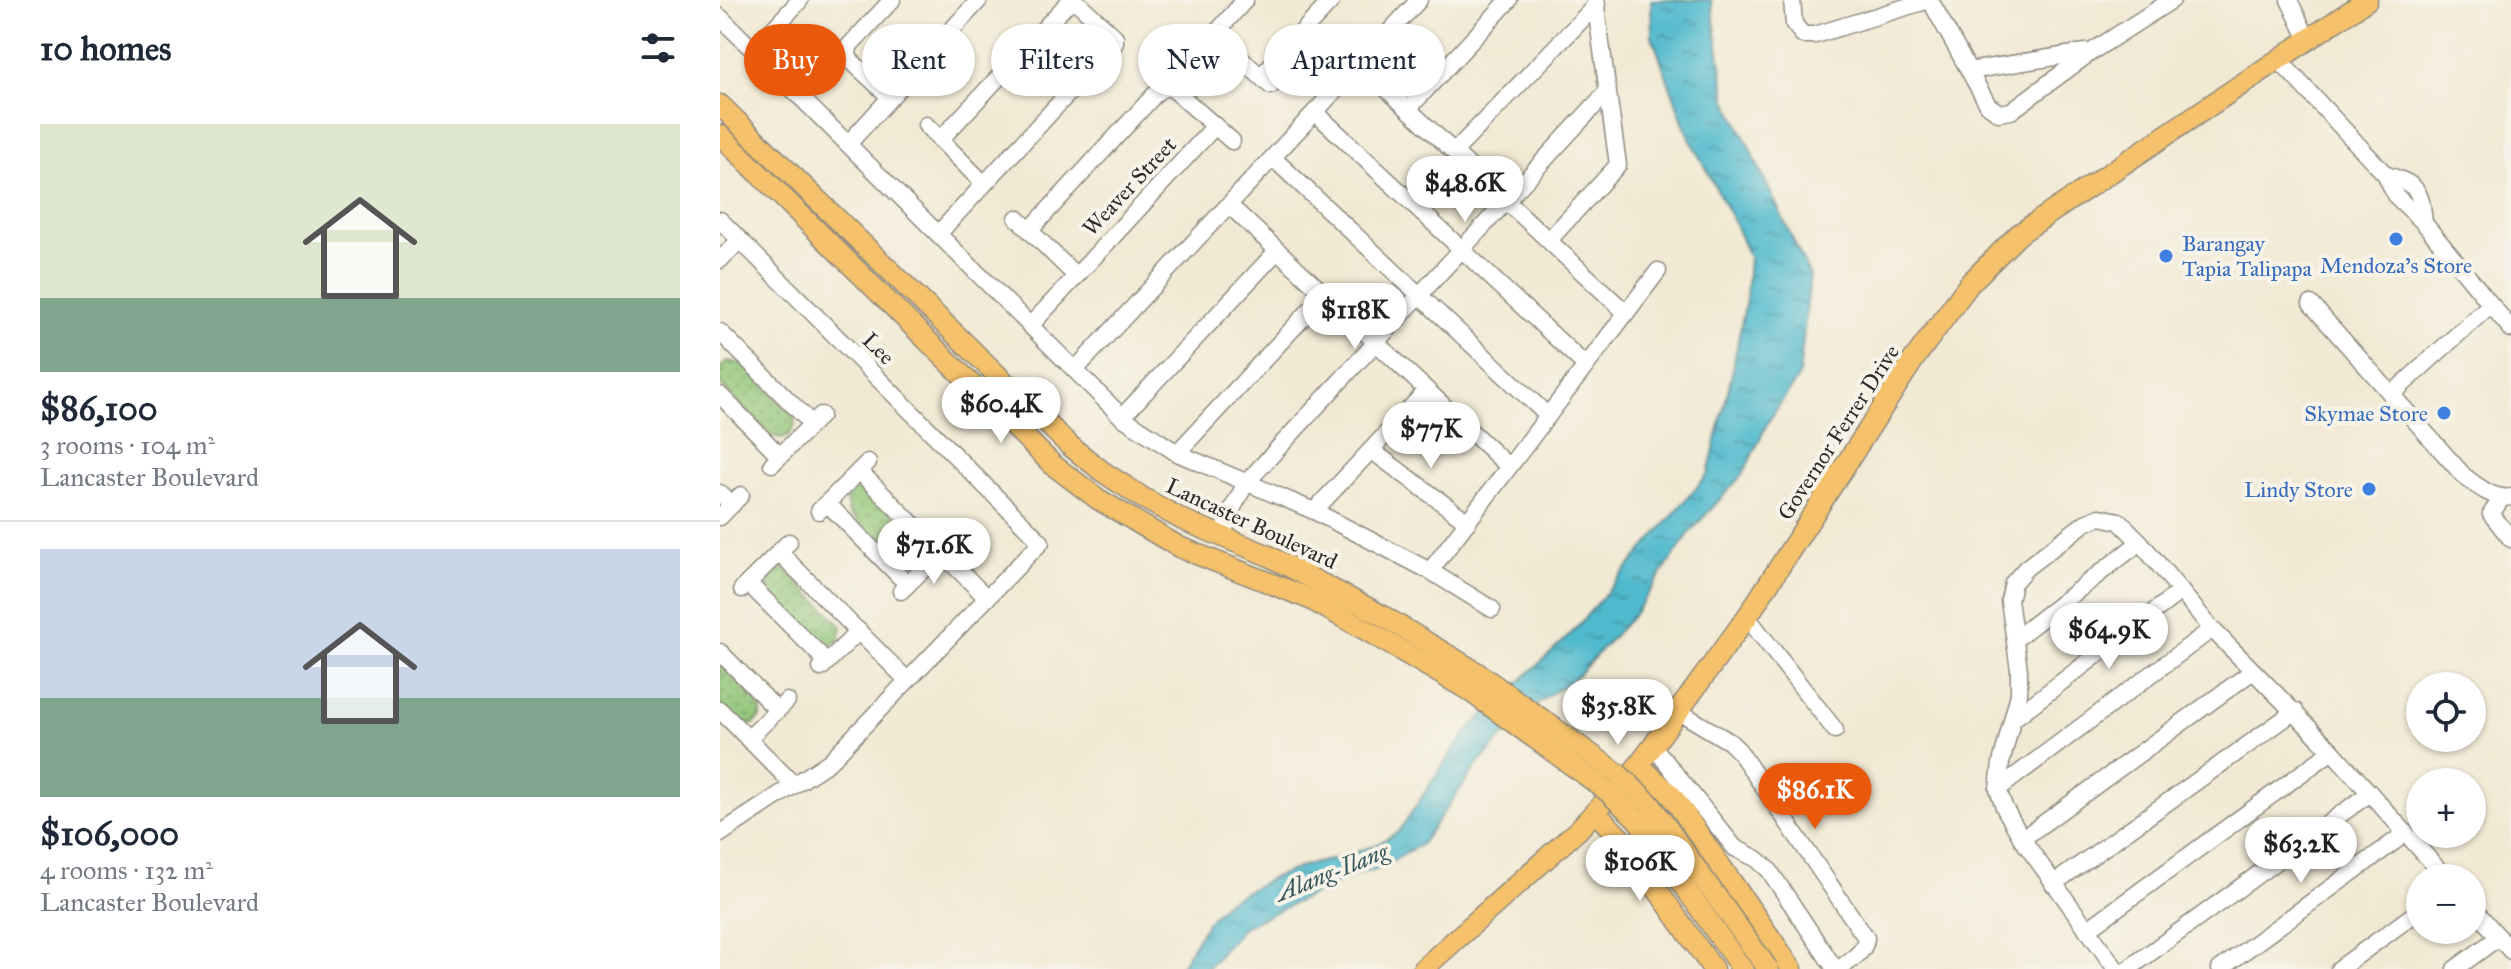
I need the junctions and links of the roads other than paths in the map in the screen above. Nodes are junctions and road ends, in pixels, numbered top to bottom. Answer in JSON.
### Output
{"nodes":[{"id":1,"x":800,"y":0,"type":"edge"},
{"id":2,"x":892,"y":0,"type":"edge"},
{"id":3,"x":979,"y":0,"type":"edge"},
{"id":4,"x":1245,"y":0,"type":"edge"},
{"id":5,"x":1332,"y":0,"type":"edge"},
{"id":6,"x":1419,"y":0,"type":"edge"},
{"id":7,"x":1509,"y":0,"type":"edge"},
{"id":8,"x":1792,"y":0,"type":"edge"},
{"id":9,"x":1930,"y":0,"type":"edge"},
{"id":10,"x":2172,"y":0,"type":"edge"},
{"id":11,"x":2289,"y":0,"type":"edge"},
{"id":12,"x":2367,"y":0,"type":"edge"},
{"id":13,"x":1596,"y":2,"type":"edge"},
{"id":14,"x":720,"y":17,"type":"edge"},
{"id":15,"x":778,"y":24,"type":"edge"},
{"id":16,"x":1397,"y":24,"type":"edge"},
{"id":17,"x":744,"y":40,"type":"edge"},
{"id":18,"x":2308,"y":40,"type":"junction"},
{"id":19,"x":2091,"y":52,"type":"junction"},
{"id":20,"x":2278,"y":59,"type":"junction"},
{"id":21,"x":1969,"y":71,"type":"junction"},
{"id":22,"x":1606,"y":93,"type":"junction"},
{"id":23,"x":800,"y":96,"type":"edge"},
{"id":24,"x":1330,"y":96,"type":"edge"},
{"id":25,"x":1394,"y":96,"type":"edge"},
{"id":26,"x":890,"y":97,"type":"junction"},
{"id":27,"x":720,"y":105,"type":"edge"},
{"id":28,"x":1408,"y":109,"type":"junction"},
{"id":29,"x":1315,"y":112,"type":"junction"},
{"id":30,"x":926,"y":125,"type":"dead end"},
{"id":31,"x":1215,"y":126,"type":"junction"},
{"id":32,"x":720,"y":135,"type":"edge"},
{"id":33,"x":940,"y":140,"type":"junction"},
{"id":34,"x":1232,"y":141,"type":"dead end"},
{"id":35,"x":848,"y":144,"type":"junction"},
{"id":36,"x":1454,"y":152,"type":"junction"},
{"id":37,"x":1273,"y":158,"type":"junction"},
{"id":38,"x":984,"y":184,"type":"junction"},
{"id":39,"x":1506,"y":201,"type":"junction"},
{"id":40,"x":1229,"y":205,"type":"junction"},
{"id":41,"x":1017,"y":218,"type":"dead end"},
{"id":42,"x":720,"y":220,"type":"edge"},
{"id":43,"x":1030,"y":230,"type":"junction"},
{"id":44,"x":938,"y":234,"type":"junction"},
{"id":45,"x":740,"y":240,"type":"junction"},
{"id":46,"x":1549,"y":240,"type":"junction"},
{"id":47,"x":1462,"y":249,"type":"junction"},
{"id":48,"x":1277,"y":251,"type":"junction"},
{"id":49,"x":720,"y":260,"type":"edge"},
{"id":50,"x":1658,"y":271,"type":"dead end"},
{"id":51,"x":1075,"y":275,"type":"junction"},
{"id":52,"x":1324,"y":295,"type":"junction"},
{"id":53,"x":1420,"y":295,"type":"junction"},
{"id":54,"x":2311,"y":304,"type":"dead end"},
{"id":55,"x":2490,"y":305,"type":"junction"},
{"id":56,"x":1626,"y":313,"type":"junction"},
{"id":57,"x":1030,"y":326,"type":"junction"},
{"id":58,"x":2511,"y":329,"type":"edge"},
{"id":59,"x":723,"y":342,"type":"edge"},
{"id":60,"x":1376,"y":343,"type":"junction"},
{"id":61,"x":1586,"y":366,"type":"junction"},
{"id":62,"x":1075,"y":370,"type":"junction"},
{"id":63,"x":1427,"y":390,"type":"junction"},
{"id":64,"x":720,"y":395,"type":"edge"},
{"id":65,"x":2391,"y":395,"type":"junction"},
{"id":66,"x":1548,"y":416,"type":"junction"},
{"id":67,"x":1122,"y":417,"type":"junction"},
{"id":68,"x":1371,"y":450,"type":"junction"},
{"id":69,"x":1177,"y":453,"type":"junction"},
{"id":70,"x":1509,"y":467,"type":"junction"},
{"id":71,"x":1246,"y":483,"type":"junction"},
{"id":72,"x":2506,"y":498,"type":"edge"},
{"id":73,"x":1314,"y":511,"type":"junction"},
{"id":74,"x":1468,"y":522,"type":"junction"},
{"id":75,"x":1223,"y":535,"type":"junction"},
{"id":76,"x":2511,"y":539,"type":"edge"},
{"id":77,"x":2140,"y":542,"type":"junction"},
{"id":78,"x":941,"y":552,"type":"junction"},
{"id":79,"x":1430,"y":571,"type":"junction"},
{"id":80,"x":2181,"y":591,"type":"junction"},
{"id":81,"x":987,"y":598,"type":"junction"},
{"id":82,"x":1492,"y":609,"type":"dead end"},
{"id":83,"x":1747,"y":617,"type":"junction"},
{"id":84,"x":1377,"y":624,"type":"junction"},
{"id":85,"x":2212,"y":629,"type":"junction"},
{"id":86,"x":859,"y":631,"type":"junction"},
{"id":87,"x":2015,"y":639,"type":"junction"},
{"id":88,"x":720,"y":652,"type":"edge"},
{"id":89,"x":2253,"y":671,"type":"junction"},
{"id":90,"x":907,"y":680,"type":"junction"},
{"id":91,"x":720,"y":710,"type":"edge"},
{"id":92,"x":1678,"y":711,"type":"junction"},
{"id":93,"x":2295,"y":711,"type":"junction"},
{"id":94,"x":2013,"y":719,"type":"junction"},
{"id":95,"x":1835,"y":730,"type":"dead end"},
{"id":96,"x":748,"y":739,"type":"junction"},
{"id":97,"x":1653,"y":746,"type":"junction"},
{"id":98,"x":2332,"y":751,"type":"junction"},
{"id":99,"x":1639,"y":765,"type":"junction"},
{"id":100,"x":794,"y":785,"type":"junction"},
{"id":101,"x":1998,"y":789,"type":"junction"},
{"id":102,"x":2370,"y":793,"type":"junction"},
{"id":103,"x":1596,"y":813,"type":"junction"},
{"id":104,"x":2406,"y":833,"type":"joint"},
{"id":105,"x":720,"y":834,"type":"edge"},
{"id":106,"x":2022,"y":839,"type":"junction"},
{"id":107,"x":2419,"y":848,"type":"edge"},
{"id":108,"x":2434,"y":864,"type":"edge"},
{"id":109,"x":2053,"y":884,"type":"junction"},
{"id":110,"x":2406,"y":920,"type":"edge"},
{"id":111,"x":2486,"y":923,"type":"edge"},
{"id":112,"x":2087,"y":930,"type":"junction"},
{"id":113,"x":2499,"y":937,"type":"junction"},
{"id":114,"x":2511,"y":951,"type":"edge"},
{"id":115,"x":1423,"y":969,"type":"edge"},
{"id":116,"x":1713,"y":969,"type":"edge"},
{"id":117,"x":1742,"y":969,"type":"edge"},
{"id":118,"x":1768,"y":969,"type":"edge"},
{"id":119,"x":1792,"y":969,"type":"edge"},
{"id":120,"x":1837,"y":969,"type":"edge"},
{"id":121,"x":2116,"y":969,"type":"edge"},
{"id":122,"x":2128,"y":969,"type":"edge"},
{"id":123,"x":2220,"y":969,"type":"edge"},
{"id":124,"x":2339,"y":969,"type":"edge"},
{"id":125,"x":2455,"y":969,"type":"edge"}],
"edges":[{"from":1,"to":15,"type":"street"},
{"from":2,"to":26,"type":"street"},
{"from":3,"to":26,"type":"street"},
{"from":4,"to":5,"type":"street"},
{"from":6,"to":16,"type":"street"},
{"from":7,"to":28,"type":"street"},
{"from":8,"to":9,"type":"street"},
{"from":9,"to":21,"type":"street"},
{"from":10,"to":19,"type":"street"},
{"from":11,"to":18,"type":"street"},
{"from":12,"to":18,"type":"main road","name":"Governor Ferrer Drive"},
{"from":13,"to":22,"type":"street"},
{"from":13,"to":36,"type":"street"},
{"from":14,"to":17,"type":"street"},
{"from":18,"to":20,"type":"main road","name":"Governor Ferrer Drive"},
{"from":19,"to":21,"type":"street"},
{"from":19,"to":21,"type":"street"},
{"from":20,"to":55,"type":"street"},
{"from":20,"to":83,"type":"main road","name":"Governor Ferrer Drive"},
{"from":22,"to":39,"type":"street"},
{"from":22,"to":46,"type":"street"},
{"from":23,"to":35,"type":"street"},
{"from":24,"to":29,"type":"street"},
{"from":25,"to":28,"type":"street"},
{"from":26,"to":35,"type":"street"},
{"from":27,"to":75,"type":"main road","name":"Lancaster Boulevard"},
{"from":28,"to":36,"type":"street"},
{"from":29,"to":37,"type":"street"},
{"from":29,"to":47,"type":"street"},
{"from":30,"to":33,"type":"street"},
{"from":31,"to":34,"type":"street","name":"Weaver Street"},
{"from":31,"to":43,"type":"street","name":"Weaver Street"},
{"from":31,"to":51,"type":"street","name":"Weaver Street"},
{"from":32,"to":84,"type":"main road","name":"Lancaster Boulevard"},
{"from":33,"to":38,"type":"street"},
{"from":33,"to":38,"type":"street"},
{"from":35,"to":44,"type":"street"},
{"from":36,"to":39,"type":"street"},
{"from":37,"to":40,"type":"street"},
{"from":37,"to":53,"type":"street"},
{"from":38,"to":44,"type":"street"},
{"from":39,"to":46,"type":"street"},
{"from":39,"to":47,"type":"street"},
{"from":40,"to":48,"type":"street"},
{"from":40,"to":62,"type":"street"},
{"from":41,"to":43,"type":"street"},
{"from":42,"to":45,"type":"street","name":"Lee"},
{"from":43,"to":51,"type":"street"},
{"from":44,"to":57,"type":"street"},
{"from":45,"to":49,"type":"street"},
{"from":45,"to":81,"type":"street","name":"Lee"},
{"from":46,"to":56,"type":"street"},
{"from":47,"to":53,"type":"street"},
{"from":47,"to":61,"type":"street"},
{"from":48,"to":52,"type":"street"},
{"from":48,"to":67,"type":"street"},
{"from":50,"to":56,"type":"street"},
{"from":51,"to":57,"type":"street","name":"Weaver Street"},
{"from":52,"to":60,"type":"street"},
{"from":52,"to":69,"type":"street"},
{"from":53,"to":60,"type":"street"},
{"from":53,"to":66,"type":"street"},
{"from":54,"to":65,"type":"street"},
{"from":55,"to":58,"type":"street"},
{"from":55,"to":65,"type":"street"},
{"from":56,"to":61,"type":"street"},
{"from":57,"to":62,"type":"street"},
{"from":59,"to":64,"type":"street"},
{"from":60,"to":63,"type":"street"},
{"from":60,"to":71,"type":"street"},
{"from":61,"to":66,"type":"street"},
{"from":62,"to":67,"type":"street"},
{"from":63,"to":68,"type":"street"},
{"from":63,"to":70,"type":"street"},
{"from":65,"to":72,"type":"street"},
{"from":66,"to":70,"type":"street"},
{"from":67,"to":69,"type":"street"},
{"from":68,"to":73,"type":"street"},
{"from":68,"to":74,"type":"street"},
{"from":69,"to":71,"type":"street"},
{"from":70,"to":74,"type":"street"},
{"from":71,"to":73,"type":"street"},
{"from":71,"to":75,"type":"street"},
{"from":72,"to":76,"type":"street"},
{"from":73,"to":79,"type":"street"},
{"from":74,"to":79,"type":"street"},
{"from":75,"to":84,"type":"main road","name":"Lancaster Boulevard"},
{"from":77,"to":80,"type":"street"},
{"from":77,"to":87,"type":"street"},
{"from":77,"to":87,"type":"street"},
{"from":78,"to":78,"type":"street"},
{"from":78,"to":81,"type":"street"},
{"from":79,"to":82,"type":"street"},
{"from":80,"to":85,"type":"street"},
{"from":80,"to":94,"type":"street"},
{"from":81,"to":90,"type":"street"},
{"from":83,"to":92,"type":"main road","name":"Governor Ferrer Drive"},
{"from":83,"to":95,"type":"street"},
{"from":84,"to":117,"type":"main road","name":"Lancaster Boulevard","bridge":true},
{"from":84,"to":118,"type":"main road","name":"Lancaster Boulevard","bridge":true},
{"from":85,"to":89,"type":"street"},
{"from":85,"to":101,"type":"street"},
{"from":86,"to":86,"type":"street"},
{"from":86,"to":90,"type":"street"},
{"from":87,"to":94,"type":"street"},
{"from":88,"to":96,"type":"street"},
{"from":89,"to":93,"type":"street"},
{"from":89,"to":106,"type":"street"},
{"from":90,"to":100,"type":"street"},
{"from":91,"to":96,"type":"street"},
{"from":92,"to":97,"type":"main road","name":"Governor Ferrer Drive"},
{"from":92,"to":120,"type":"street"},
{"from":93,"to":98,"type":"street"},
{"from":93,"to":109,"type":"street"},
{"from":94,"to":101,"type":"street"},
{"from":96,"to":100,"type":"street"},
{"from":97,"to":99,"type":"main road","name":"Governor Ferrer Drive"},
{"from":97,"to":120,"type":"street"},
{"from":98,"to":102,"type":"street"},
{"from":98,"to":112,"type":"street"},
{"from":99,"to":103,"type":"main road","name":"Governor Ferrer Drive"},
{"from":99,"to":119,"type":"main road"},
{"from":100,"to":105,"type":"street"},
{"from":101,"to":106,"type":"street"},
{"from":102,"to":104,"type":"street"},
{"from":102,"to":122,"type":"street"},
{"from":103,"to":115,"type":"main road","name":"Governor Ferrer Drive"},
{"from":103,"to":116,"type":"main road"},
{"from":104,"to":123,"type":"street"},
{"from":106,"to":109,"type":"street"},
{"from":107,"to":108,"type":"street"},
{"from":109,"to":112,"type":"street"},
{"from":110,"to":124,"type":"street"},
{"from":111,"to":113,"type":"street"},
{"from":112,"to":121,"type":"street"},
{"from":113,"to":114,"type":"street"},
{"from":113,"to":125,"type":"street"}]}
